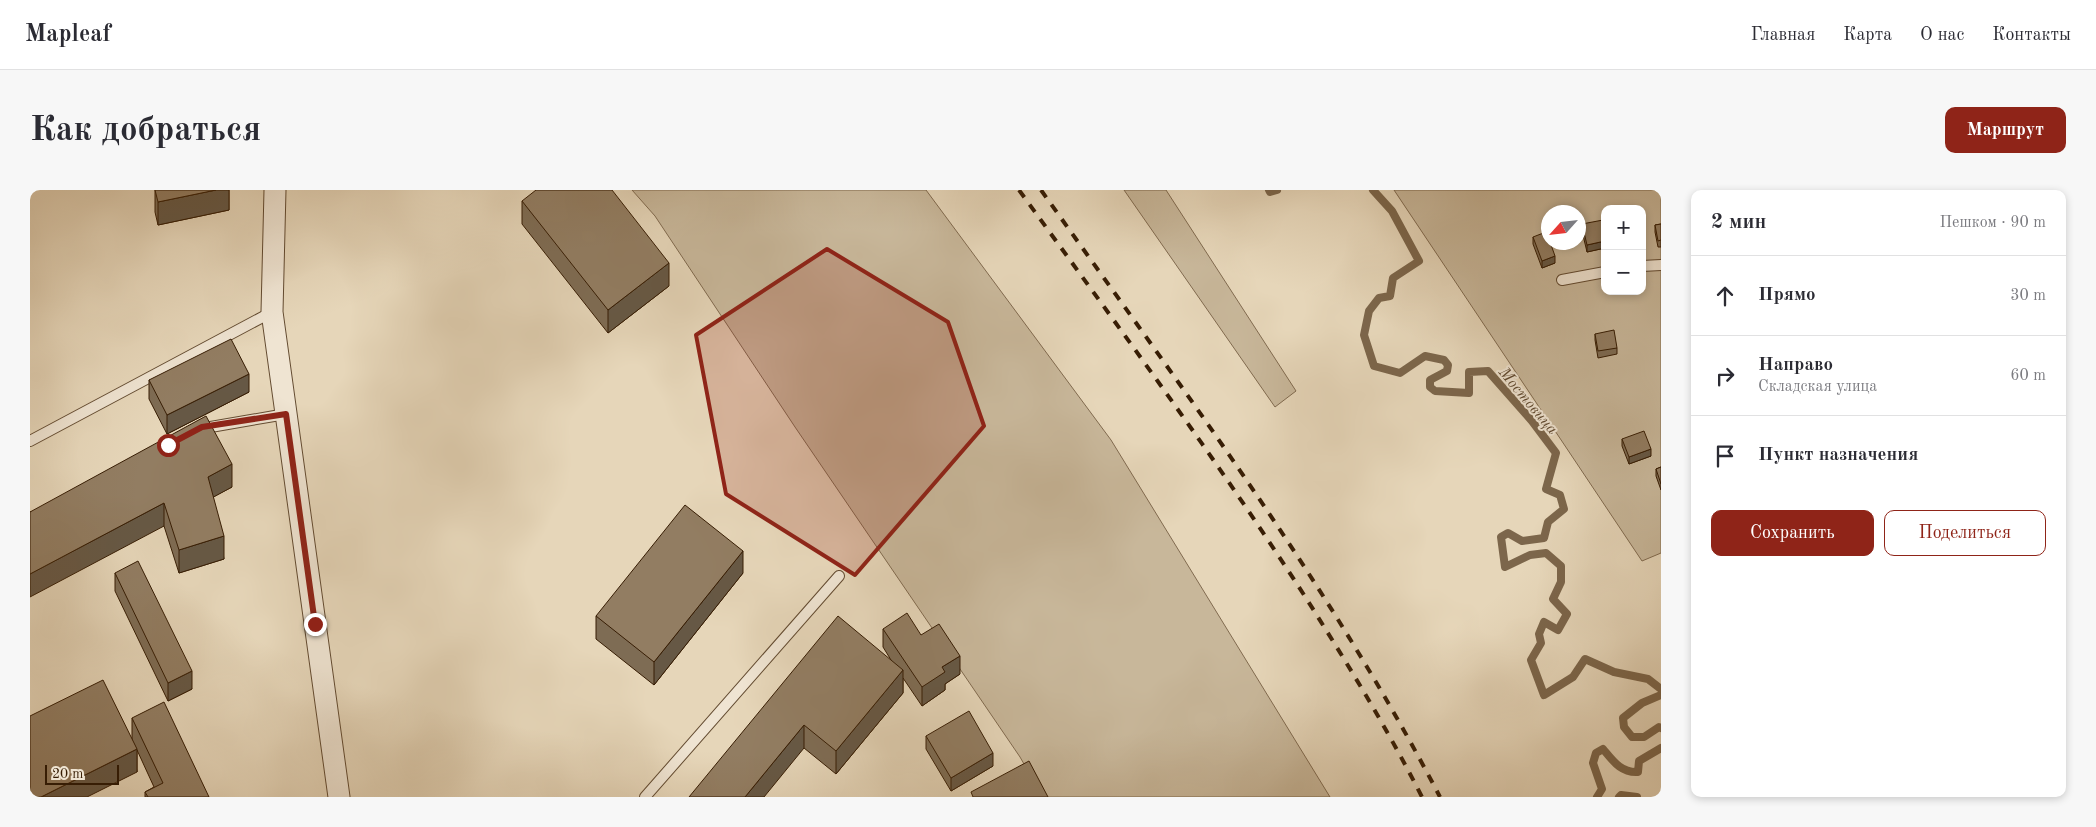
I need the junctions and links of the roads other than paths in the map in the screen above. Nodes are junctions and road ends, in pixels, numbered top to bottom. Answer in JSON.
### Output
{"nodes":[{"id":1,"x":275,"y":190,"type":"edge"},
{"id":2,"x":1661,"y":265,"type":"edge"},
{"id":3,"x":1646,"y":266,"type":"edge"},
{"id":4,"x":1601,"y":273,"type":"edge"},
{"id":5,"x":1562,"y":280,"type":"dead end"},
{"id":6,"x":272,"y":312,"type":"junction"},
{"id":7,"x":286,"y":414,"type":"junction"},
{"id":8,"x":185,"y":436,"type":"edge"},
{"id":9,"x":30,"y":441,"type":"edge"},
{"id":10,"x":839,"y":576,"type":"dead end"},
{"id":11,"x":339,"y":797,"type":"edge"},
{"id":12,"x":645,"y":797,"type":"edge"}],
"edges":[{"from":1,"to":6,"type":"street"},
{"from":2,"to":3,"type":"lane"},
{"from":4,"to":5,"type":"lane"},
{"from":6,"to":7,"type":"street"},
{"from":6,"to":9,"type":"lane"},
{"from":7,"to":8,"type":"lane"},
{"from":7,"to":11,"type":"street"},
{"from":10,"to":12,"type":"lane"}]}
